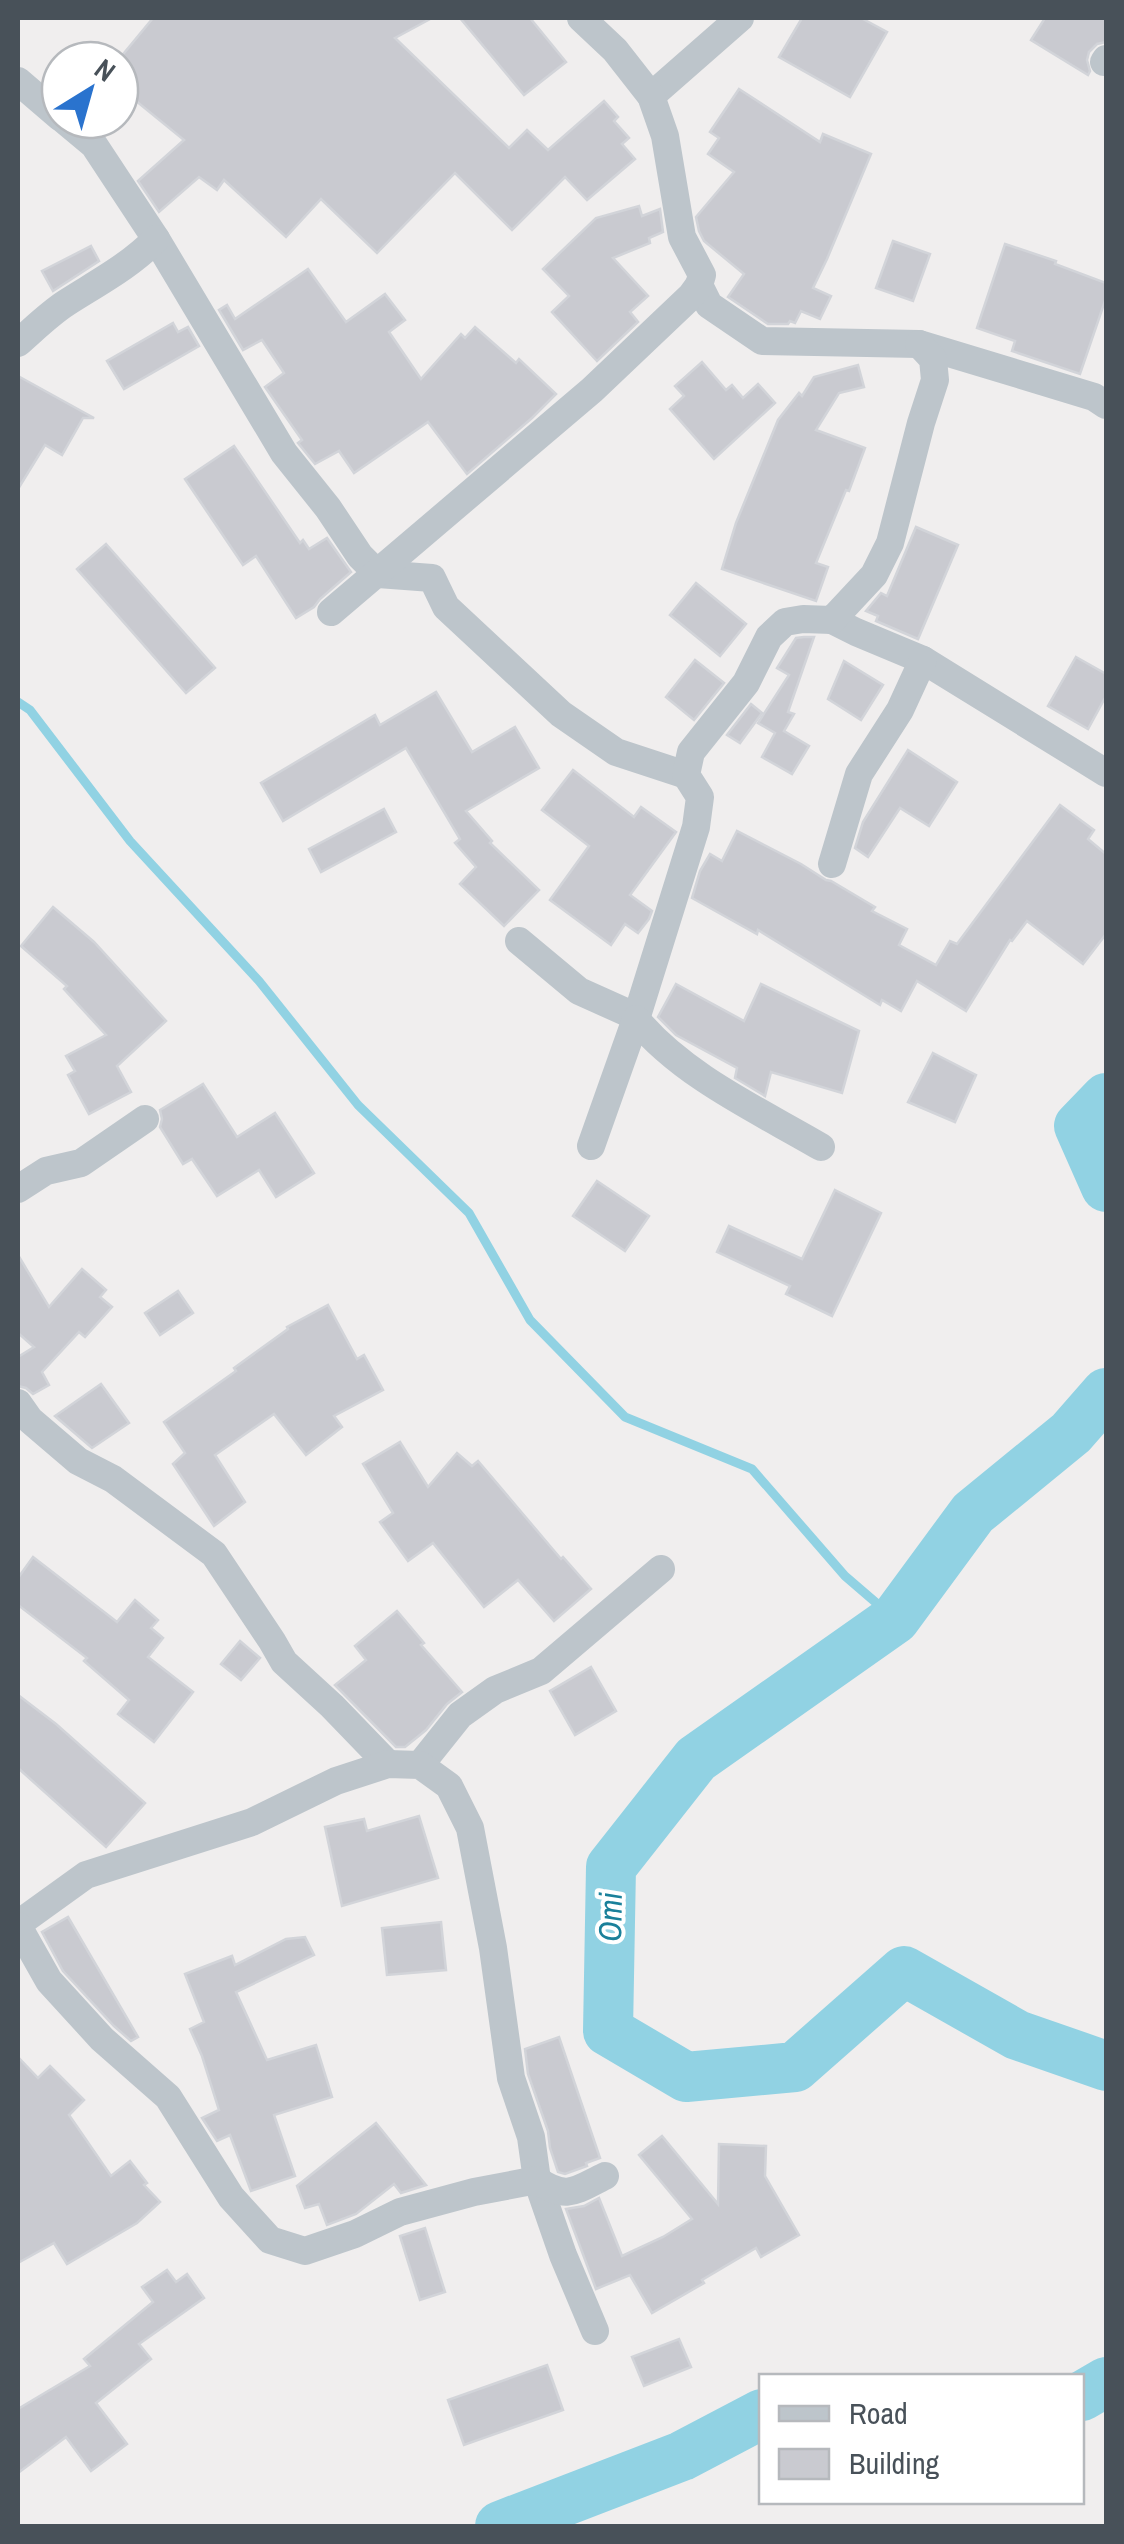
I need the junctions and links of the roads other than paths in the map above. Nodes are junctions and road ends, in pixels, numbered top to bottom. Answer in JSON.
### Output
{"nodes":[{"id":1,"x":581,"y":18,"type":"edge"},
{"id":2,"x":740,"y":18,"type":"edge"},
{"id":3,"x":18,"y":81,"type":"edge"},
{"id":4,"x":651,"y":96,"type":"junction"},
{"id":5,"x":40,"y":100,"type":"edge"},
{"id":6,"x":87,"y":140,"type":"edge"},
{"id":7,"x":156,"y":240,"type":"junction"},
{"id":8,"x":699,"y":285,"type":"junction"},
{"id":9,"x":18,"y":343,"type":"edge"},
{"id":10,"x":919,"y":344,"type":"junction"},
{"id":11,"x":1106,"y":404,"type":"edge"},
{"id":12,"x":378,"y":574,"type":"junction"},
{"id":13,"x":331,"y":612,"type":"dead end"},
{"id":14,"x":832,"y":620,"type":"junction"},
{"id":15,"x":924,"y":660,"type":"junction"},
{"id":16,"x":1106,"y":774,"type":"edge"},
{"id":17,"x":686,"y":775,"type":"junction"},
{"id":18,"x":832,"y":864,"type":"dead end"},
{"id":19,"x":519,"y":941,"type":"dead end"},
{"id":20,"x":636,"y":1019,"type":"junction"},
{"id":21,"x":144,"y":1119,"type":"dead end"},
{"id":22,"x":591,"y":1146,"type":"dead end"},
{"id":23,"x":821,"y":1147,"type":"dead end"},
{"id":24,"x":18,"y":1189,"type":"edge"},
{"id":25,"x":18,"y":1403,"type":"edge"},
{"id":26,"x":661,"y":1569,"type":"dead end"},
{"id":27,"x":388,"y":1764,"type":"junction"},
{"id":28,"x":420,"y":1765,"type":"junction"},
{"id":29,"x":18,"y":1925,"type":"edge"},
{"id":30,"x":605,"y":2176,"type":"dead end"},
{"id":31,"x":537,"y":2180,"type":"junction"},
{"id":32,"x":596,"y":2332,"type":"dead end"}],
"edges":[{"from":1,"to":4,"type":"street"},
{"from":2,"to":4,"type":"street"},
{"from":3,"to":5,"type":"street"},
{"from":4,"to":8,"type":"street"},
{"from":6,"to":7,"type":"street"},
{"from":7,"to":9,"type":"street"},
{"from":7,"to":12,"type":"street"},
{"from":8,"to":10,"type":"street"},
{"from":8,"to":12,"type":"street"},
{"from":10,"to":11,"type":"street"},
{"from":10,"to":14,"type":"street"},
{"from":12,"to":13,"type":"street"},
{"from":12,"to":17,"type":"street"},
{"from":14,"to":15,"type":"street"},
{"from":14,"to":17,"type":"street"},
{"from":15,"to":16,"type":"street"},
{"from":15,"to":18,"type":"street"},
{"from":17,"to":20,"type":"street"},
{"from":19,"to":20,"type":"street"},
{"from":20,"to":22,"type":"street"},
{"from":20,"to":23,"type":"street"},
{"from":21,"to":24,"type":"street"},
{"from":25,"to":27,"type":"street"},
{"from":26,"to":28,"type":"street"},
{"from":27,"to":28,"type":"street"},
{"from":27,"to":29,"type":"street"},
{"from":28,"to":31,"type":"street"},
{"from":29,"to":31,"type":"street"},
{"from":30,"to":31,"type":"street"},
{"from":31,"to":32,"type":"street"}]}
